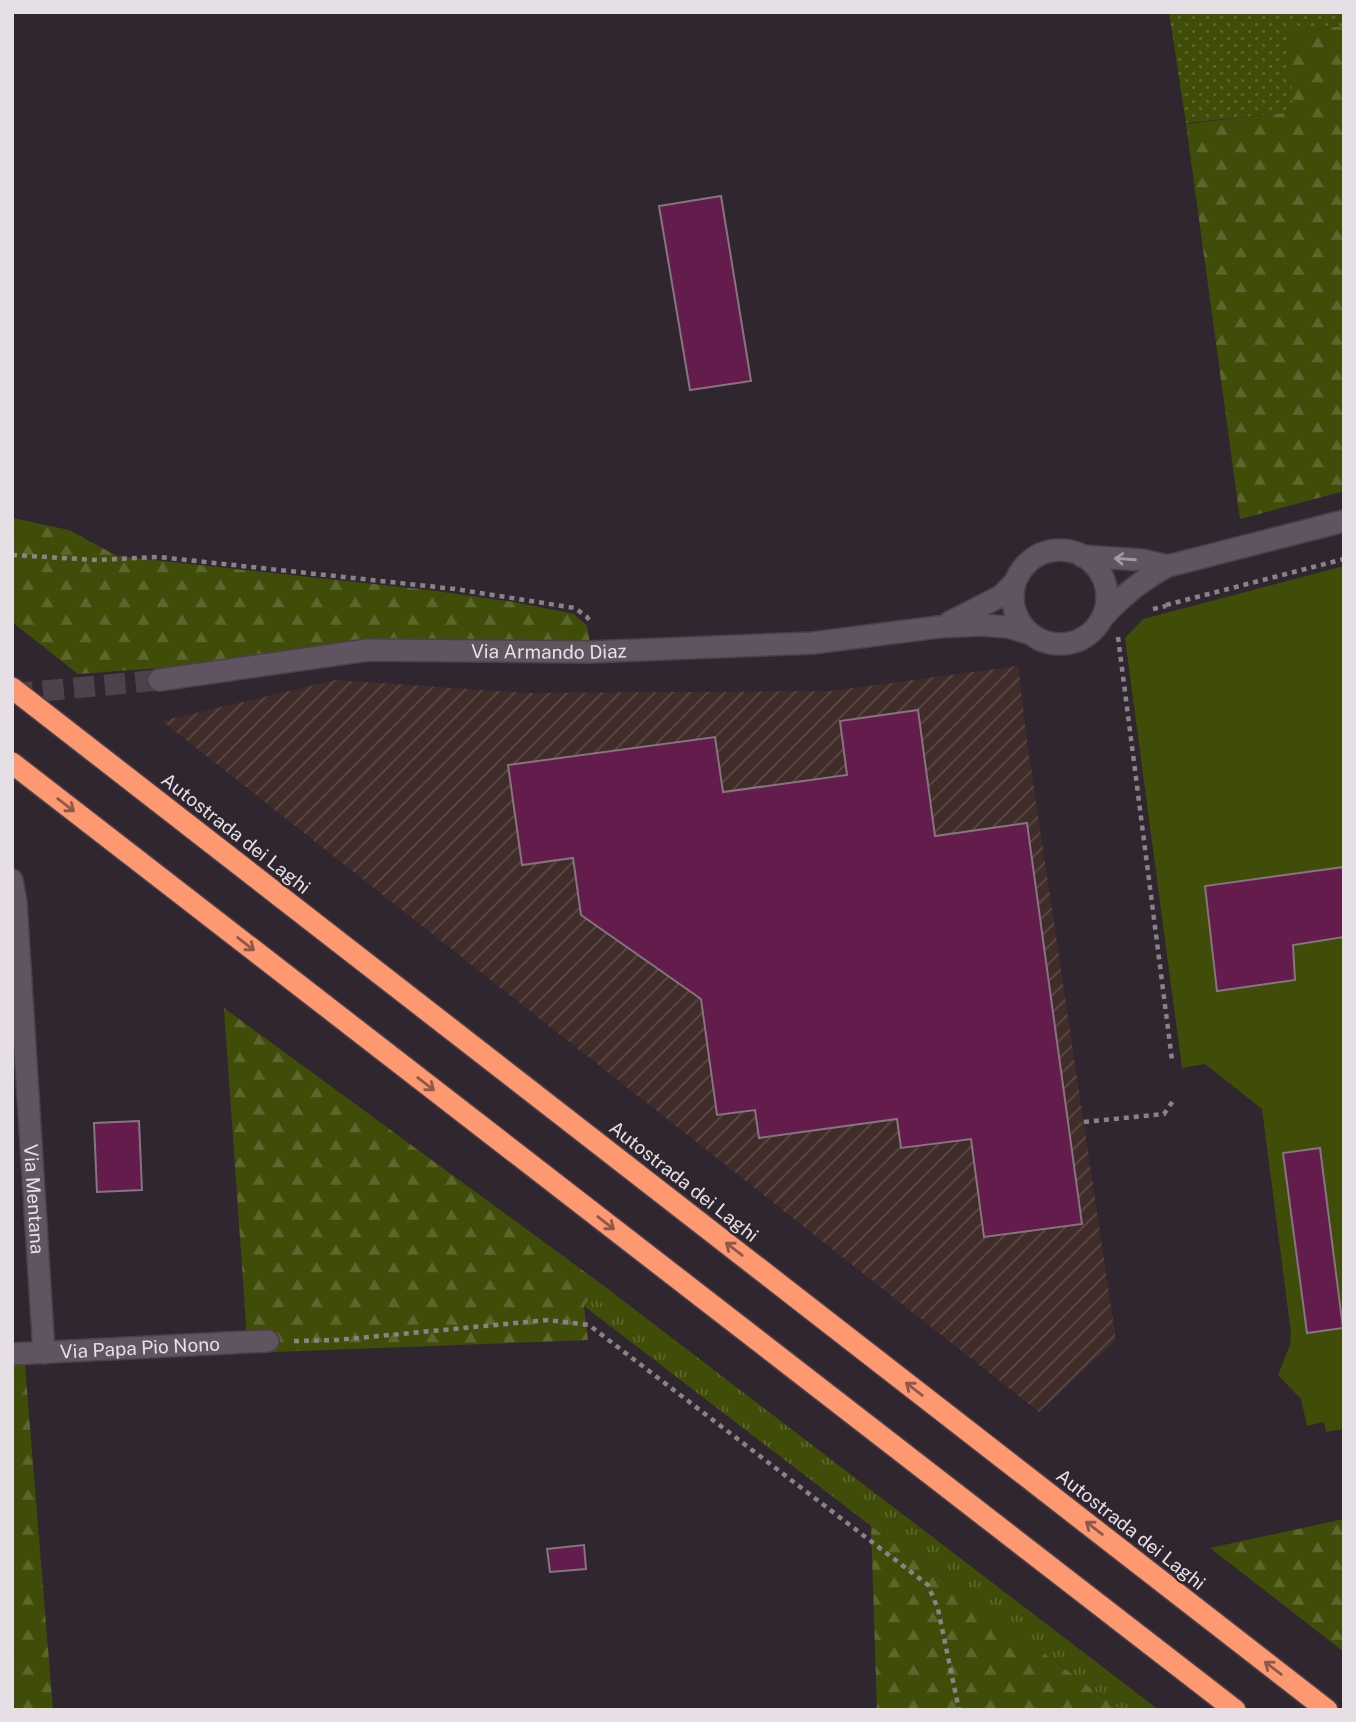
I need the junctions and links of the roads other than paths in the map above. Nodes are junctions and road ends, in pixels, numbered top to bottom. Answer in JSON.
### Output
{"nodes":[{"id":1,"x":1344,"y":521,"type":"edge"},
{"id":2,"x":1082,"y":556,"type":"junction"},
{"id":3,"x":1168,"y":566,"type":"junction"},
{"id":4,"x":1015,"y":582,"type":"junction"},
{"id":5,"x":1102,"y":618,"type":"junction"},
{"id":6,"x":938,"y":627,"type":"junction"},
{"id":7,"x":1031,"y":634,"type":"junction"},
{"id":8,"x":159,"y":680,"type":"tunnel mouth"},
{"id":9,"x":12,"y":688,"type":"edge"},
{"id":10,"x":12,"y":763,"type":"edge"},
{"id":11,"x":12,"y":880,"type":"edge"},
{"id":12,"x":268,"y":1341,"type":"road end"},
{"id":13,"x":44,"y":1353,"type":"junction"},
{"id":14,"x":12,"y":1354,"type":"edge"},
{"id":15,"x":1235,"y":1710,"type":"edge"},
{"id":16,"x":1327,"y":1710,"type":"edge"}],
"edges":[{"from":1,"to":3,"type":"street","name":"Via Armando Diaz"},
{"from":3,"to":2,"type":"street","name":"Via Armando Diaz","one_way":true},
{"from":2,"to":4,"type":"street","name":"Via Armando Diaz"},
{"from":2,"to":5,"type":"street"},
{"from":3,"to":5,"type":"street","name":"Via Armando Diaz"},
{"from":4,"to":6,"type":"street","name":"Via Armando Diaz"},
{"from":4,"to":7,"type":"street"},
{"from":5,"to":7,"type":"street","name":"Via Armando Diaz"},
{"from":6,"to":7,"type":"street","name":"Via Armando Diaz"},
{"from":6,"to":8,"type":"street","name":"Via Armando Diaz"},
{"from":16,"to":9,"type":"highway","name":"Autostrada dei Laghi","one_way":true},
{"from":10,"to":15,"type":"highway","one_way":true},
{"from":11,"to":13,"type":"street","name":"Via Mentana"},
{"from":12,"to":13,"type":"street","name":"Via Papa Pio Nono"},
{"from":13,"to":14,"type":"street","name":"Via Papa Pio Nono"}]}
